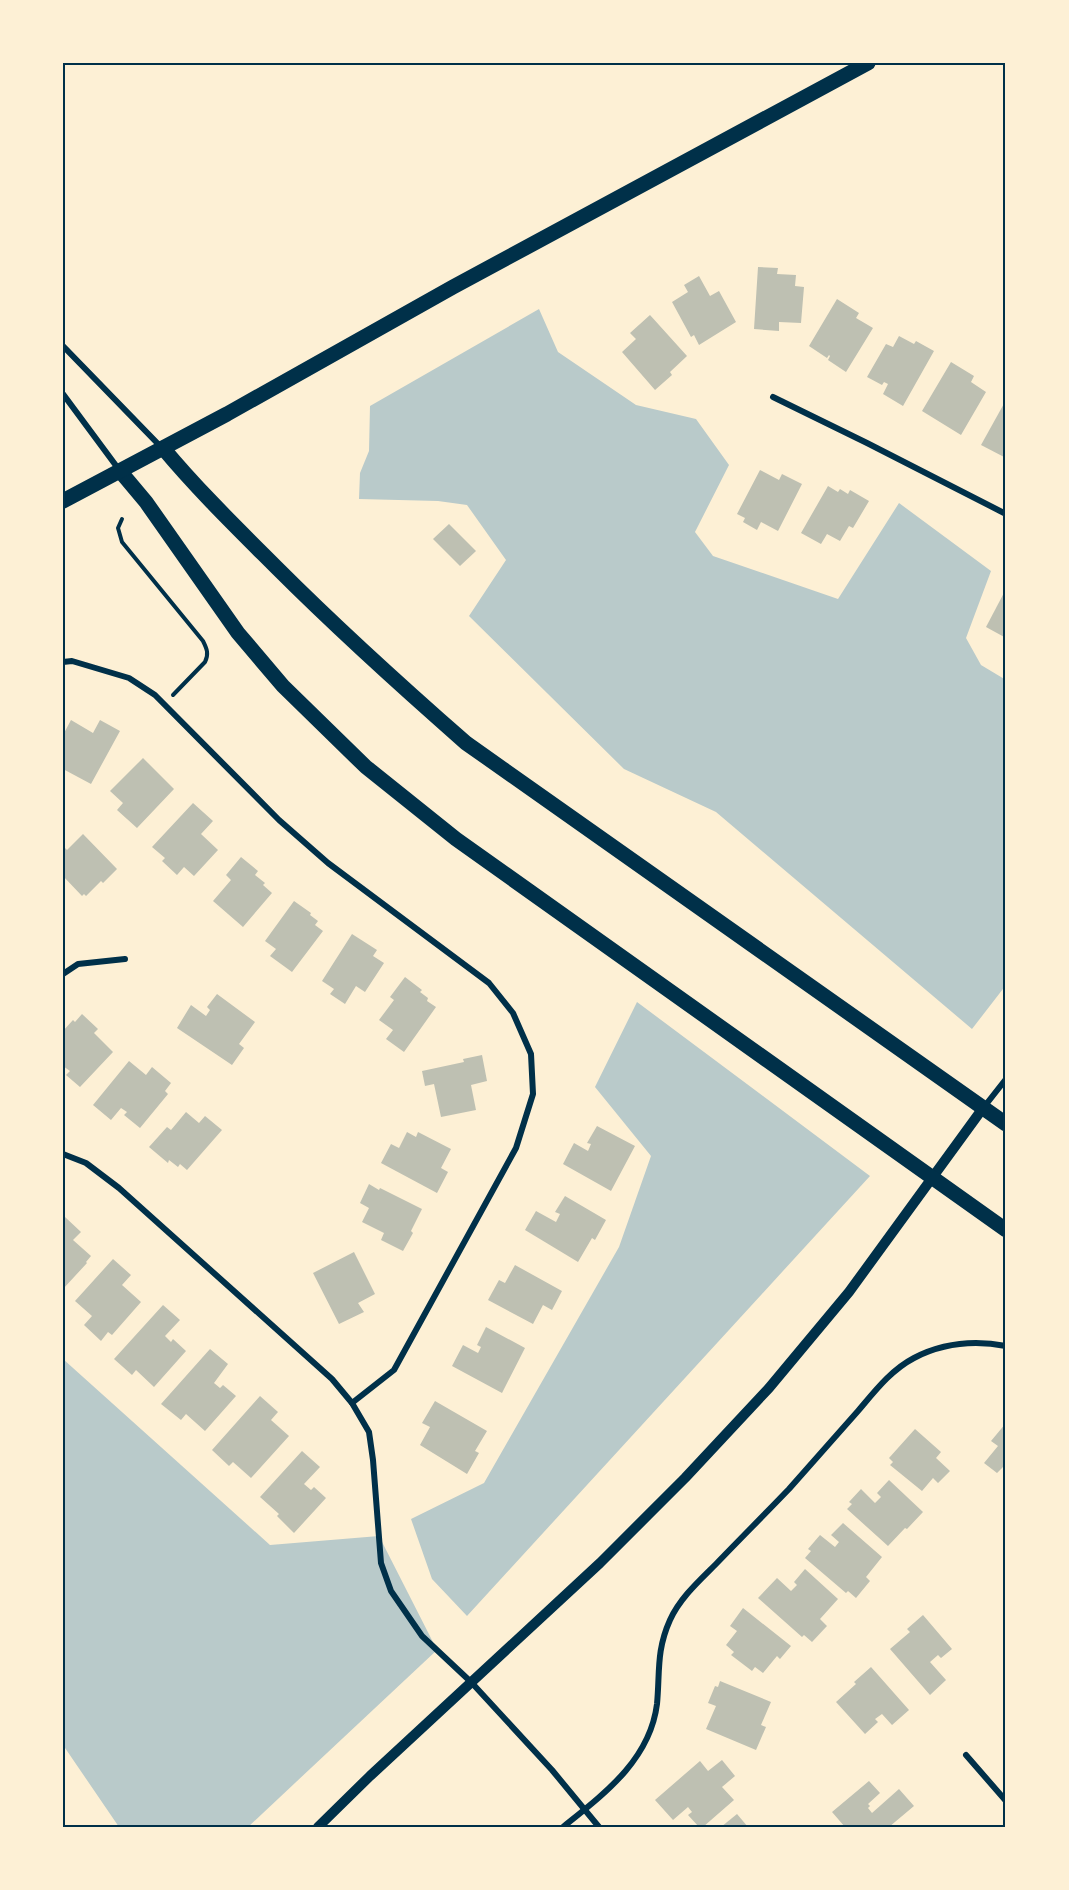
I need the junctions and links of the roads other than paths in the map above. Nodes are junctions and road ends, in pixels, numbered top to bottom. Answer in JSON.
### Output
{"nodes":[{"id":1,"x":868,"y":63,"type":"edge"},
{"id":2,"x":63,"y":346,"type":"edge"},
{"id":3,"x":63,"y":394,"type":"edge"},
{"id":4,"x":773,"y":397,"type":"dead end"},
{"id":5,"x":163,"y":448,"type":"junction"},
{"id":6,"x":120,"y":471,"type":"junction"},
{"id":7,"x":63,"y":501,"type":"edge"},
{"id":8,"x":1006,"y":514,"type":"edge"},
{"id":9,"x":63,"y":663,"type":"edge"},
{"id":10,"x":125,"y":959,"type":"dead end"},
{"id":11,"x":63,"y":974,"type":"edge"},
{"id":12,"x":1006,"y":1079,"type":"edge"},
{"id":13,"x":983,"y":1108,"type":"junction"},
{"id":14,"x":1006,"y":1124,"type":"edge"},
{"id":15,"x":63,"y":1154,"type":"edge"},
{"id":16,"x":932,"y":1178,"type":"junction"},
{"id":17,"x":1006,"y":1230,"type":"edge"},
{"id":18,"x":1006,"y":1346,"type":"edge"},
{"id":19,"x":352,"y":1403,"type":"junction"},
{"id":20,"x":471,"y":1682,"type":"junction"},
{"id":21,"x":966,"y":1755,"type":"dead end"},
{"id":22,"x":1006,"y":1801,"type":"edge"},
{"id":23,"x":585,"y":1810,"type":"junction"},
{"id":24,"x":318,"y":1827,"type":"edge"},
{"id":25,"x":563,"y":1827,"type":"edge"},
{"id":26,"x":599,"y":1827,"type":"edge"}],
"edges":[{"from":1,"to":5,"type":"main road"},
{"from":2,"to":5,"type":"street"},
{"from":3,"to":6,"type":"street"},
{"from":4,"to":8,"type":"street"},
{"from":5,"to":6,"type":"main road"},
{"from":5,"to":13,"type":"main road"},
{"from":6,"to":7,"type":"main road"},
{"from":6,"to":16,"type":"main road"},
{"from":9,"to":19,"type":"street"},
{"from":10,"to":11,"type":"street"},
{"from":12,"to":13,"type":"street"},
{"from":13,"to":14,"type":"main road"},
{"from":13,"to":16,"type":"street"},
{"from":15,"to":19,"type":"street"},
{"from":16,"to":17,"type":"main road"},
{"from":16,"to":20,"type":"street"},
{"from":18,"to":23,"type":"street"},
{"from":19,"to":20,"type":"street"},
{"from":20,"to":23,"type":"street"},
{"from":20,"to":24,"type":"street"},
{"from":21,"to":22,"type":"street"},
{"from":23,"to":25,"type":"street"},
{"from":23,"to":26,"type":"street"}]}
